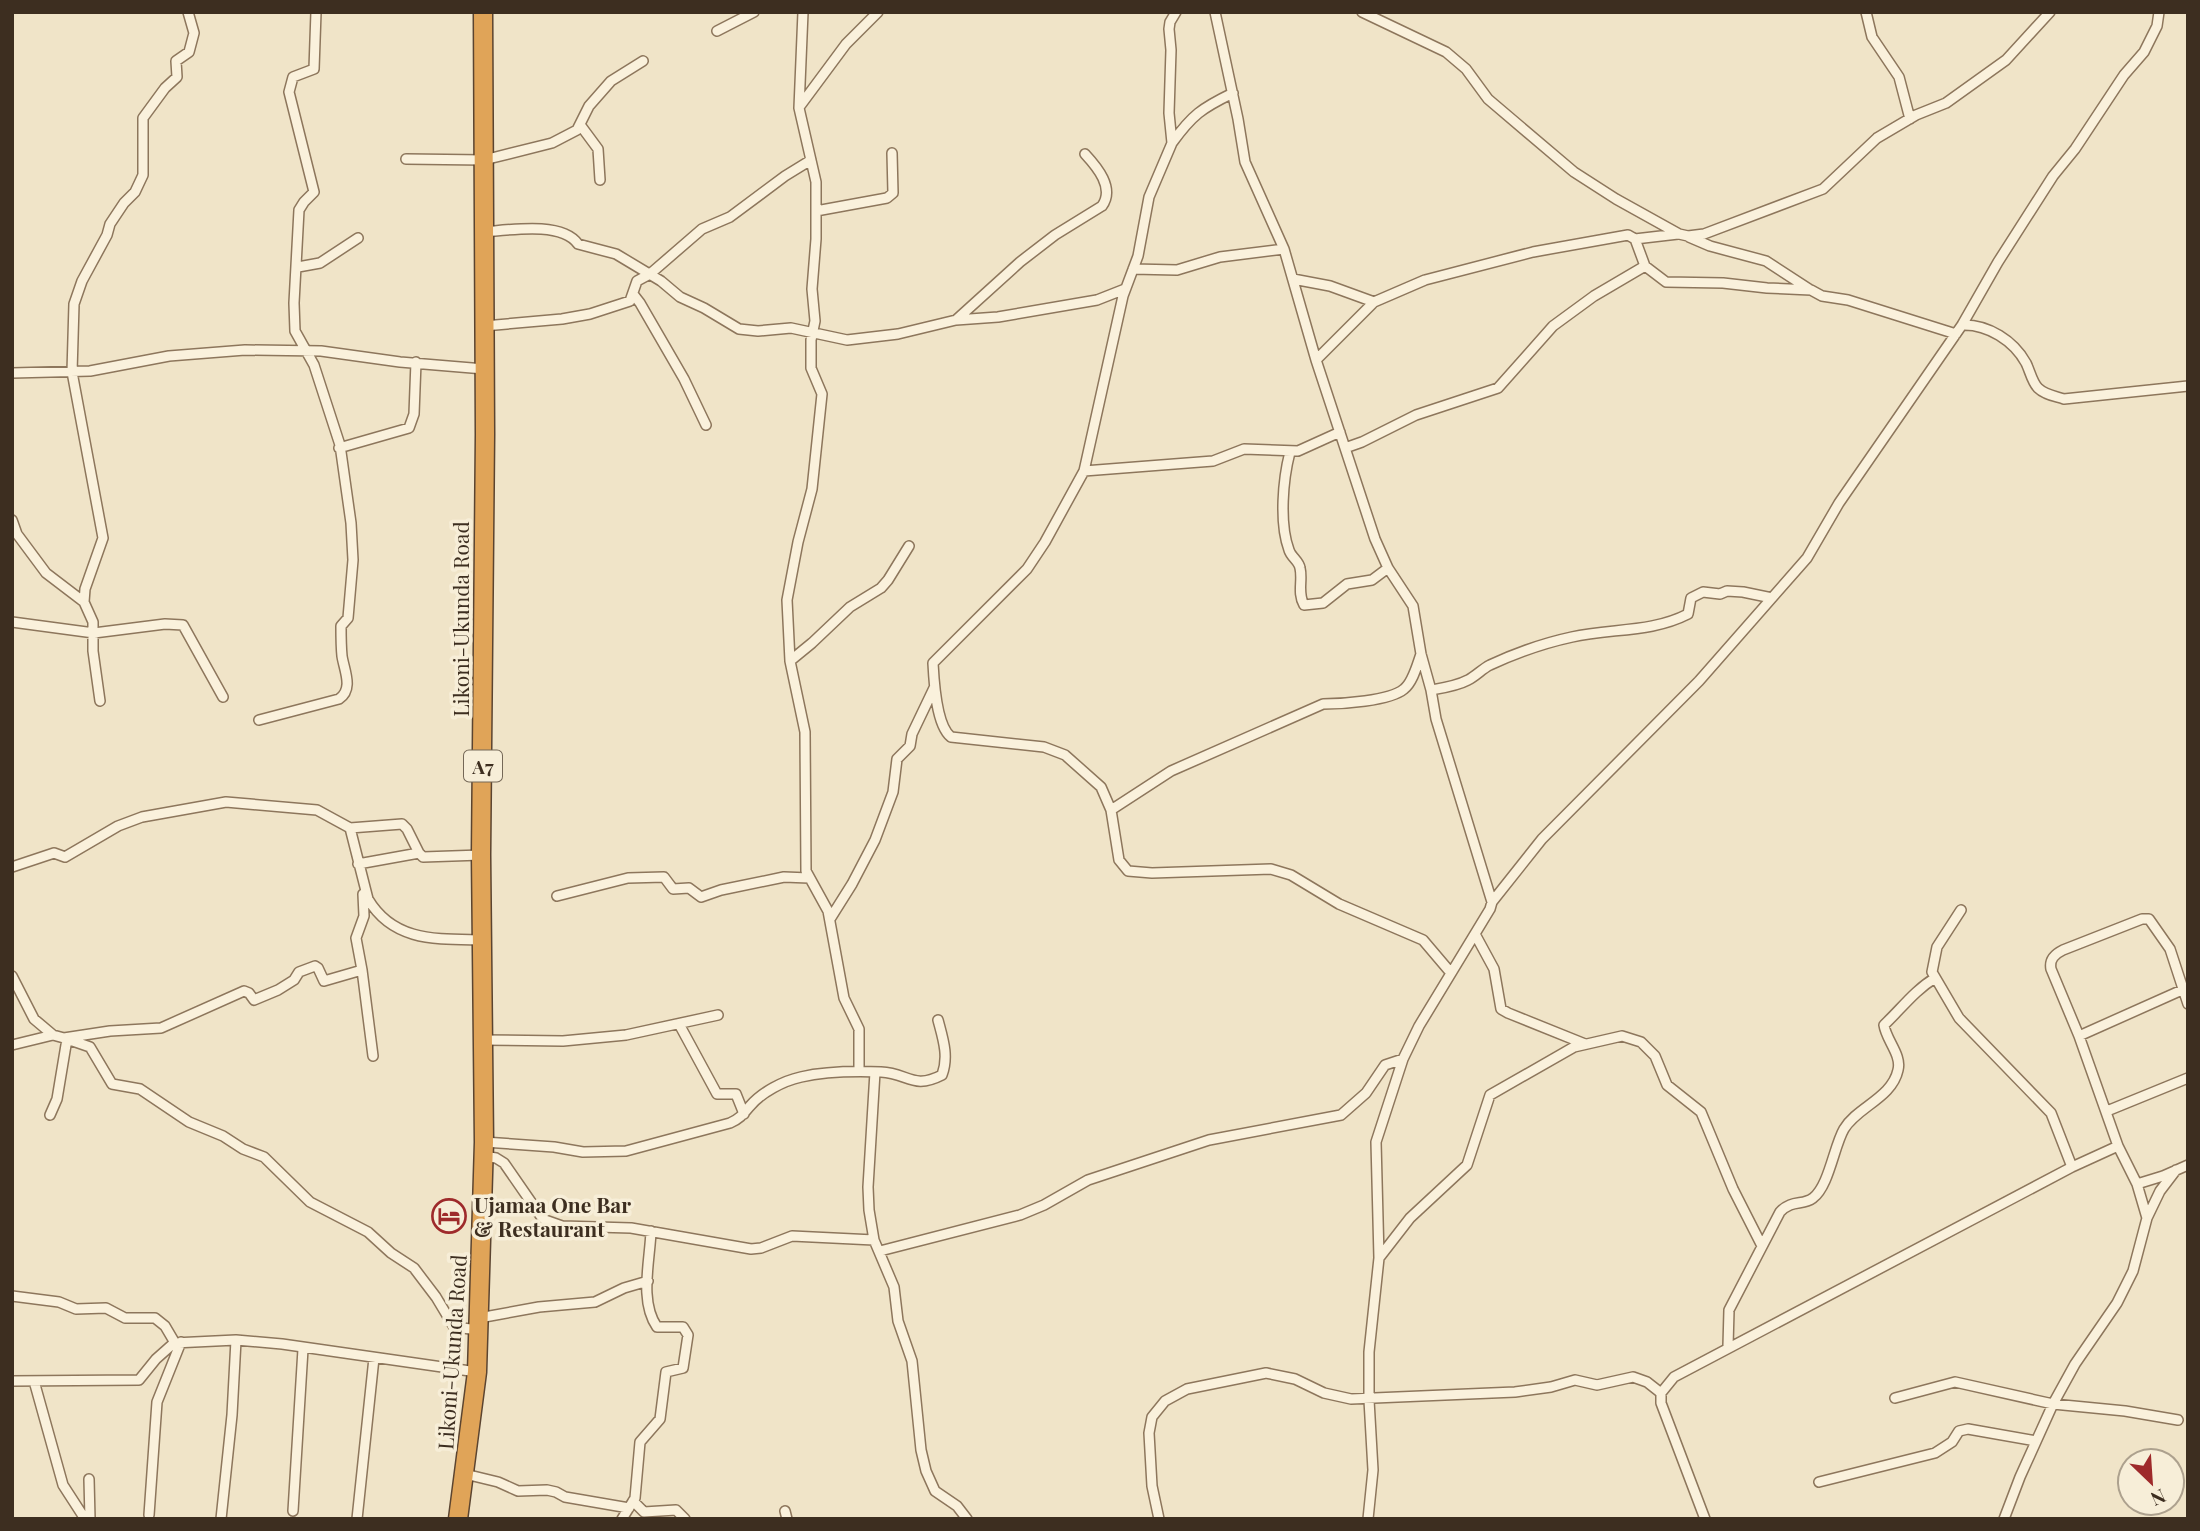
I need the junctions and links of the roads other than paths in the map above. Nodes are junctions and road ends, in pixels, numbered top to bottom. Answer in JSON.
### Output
{"nodes":[{"id":1,"x":188,"y":12,"type":"edge"},
{"id":2,"x":316,"y":12,"type":"edge"},
{"id":3,"x":483,"y":12,"type":"edge"},
{"id":4,"x":754,"y":12,"type":"edge"},
{"id":5,"x":803,"y":12,"type":"edge"},
{"id":6,"x":878,"y":12,"type":"edge"},
{"id":7,"x":1176,"y":12,"type":"edge"},
{"id":8,"x":1215,"y":12,"type":"edge"},
{"id":9,"x":1362,"y":12,"type":"edge"},
{"id":10,"x":1866,"y":12,"type":"edge"},
{"id":11,"x":2050,"y":12,"type":"edge"},
{"id":12,"x":2159,"y":12,"type":"edge"},
{"id":13,"x":718,"y":31,"type":"dead end"},
{"id":14,"x":643,"y":61,"type":"dead end"},
{"id":15,"x":1233,"y":93,"type":"junction"},
{"id":16,"x":799,"y":108,"type":"junction"},
{"id":17,"x":1910,"y":119,"type":"junction"},
{"id":18,"x":581,"y":125,"type":"junction"},
{"id":19,"x":1172,"y":142,"type":"junction"},
{"id":20,"x":892,"y":153,"type":"dead end"},
{"id":21,"x":1084,"y":154,"type":"dead end"},
{"id":22,"x":406,"y":159,"type":"dead end"},
{"id":23,"x":484,"y":160,"type":"junction"},
{"id":24,"x":811,"y":160,"type":"junction"},
{"id":25,"x":600,"y":180,"type":"dead end"},
{"id":26,"x":816,"y":211,"type":"junction"},
{"id":27,"x":484,"y":232,"type":"junction"},
{"id":28,"x":1683,"y":235,"type":"junction"},
{"id":29,"x":358,"y":238,"type":"dead end"},
{"id":30,"x":1635,"y":239,"type":"junction"},
{"id":31,"x":1284,"y":249,"type":"junction"},
{"id":32,"x":298,"y":267,"type":"junction"},
{"id":33,"x":1645,"y":267,"type":"junction"},
{"id":34,"x":1133,"y":269,"type":"junction"},
{"id":35,"x":650,"y":274,"type":"junction"},
{"id":36,"x":1293,"y":279,"type":"junction"},
{"id":37,"x":1125,"y":289,"type":"junction"},
{"id":38,"x":1811,"y":290,"type":"junction"},
{"id":39,"x":633,"y":294,"type":"junction"},
{"id":40,"x":1374,"y":302,"type":"junction"},
{"id":41,"x":956,"y":320,"type":"junction"},
{"id":42,"x":1962,"y":325,"type":"junction"},
{"id":43,"x":484,"y":327,"type":"junction"},
{"id":44,"x":813,"y":331,"type":"junction"},
{"id":45,"x":1956,"y":334,"type":"junction"},
{"id":46,"x":304,"y":350,"type":"junction"},
{"id":47,"x":1316,"y":360,"type":"junction"},
{"id":48,"x":416,"y":362,"type":"junction"},
{"id":49,"x":484,"y":369,"type":"junction"},
{"id":50,"x":72,"y":372,"type":"junction"},
{"id":51,"x":12,"y":373,"type":"edge"},
{"id":52,"x":2188,"y":386,"type":"edge"},
{"id":53,"x":706,"y":425,"type":"dead end"},
{"id":54,"x":1340,"y":432,"type":"junction"},
{"id":55,"x":339,"y":448,"type":"junction"},
{"id":56,"x":1345,"y":448,"type":"junction"},
{"id":57,"x":1290,"y":452,"type":"junction"},
{"id":58,"x":1084,"y":471,"type":"junction"},
{"id":59,"x":12,"y":520,"type":"edge"},
{"id":60,"x":909,"y":546,"type":"dead end"},
{"id":61,"x":1388,"y":568,"type":"junction"},
{"id":62,"x":1772,"y":598,"type":"junction"},
{"id":63,"x":84,"y":602,"type":"junction"},
{"id":64,"x":12,"y":622,"type":"edge"},
{"id":65,"x":94,"y":633,"type":"junction"},
{"id":66,"x":1421,"y":654,"type":"junction"},
{"id":67,"x":790,"y":661,"type":"junction"},
{"id":68,"x":934,"y":688,"type":"junction"},
{"id":69,"x":1431,"y":690,"type":"junction"},
{"id":70,"x":223,"y":696,"type":"dead end"},
{"id":71,"x":100,"y":701,"type":"dead end"},
{"id":72,"x":259,"y":720,"type":"dead end"},
{"id":73,"x":1111,"y":810,"type":"junction"},
{"id":74,"x":350,"y":828,"type":"junction"},
{"id":75,"x":419,"y":853,"type":"junction"},
{"id":76,"x":481,"y":855,"type":"junction"},
{"id":77,"x":358,"y":864,"type":"junction"},
{"id":78,"x":12,"y":867,"type":"edge"},
{"id":79,"x":809,"y":878,"type":"junction"},
{"id":80,"x":363,"y":885,"type":"junction"},
{"id":81,"x":557,"y":896,"type":"dead end"},
{"id":82,"x":1492,"y":902,"type":"junction"},
{"id":83,"x":1961,"y":910,"type":"dead end"},
{"id":84,"x":830,"y":919,"type":"junction"},
{"id":85,"x":1475,"y":934,"type":"junction"},
{"id":86,"x":483,"y":940,"type":"junction"},
{"id":87,"x":362,"y":970,"type":"junction"},
{"id":88,"x":1451,"y":973,"type":"junction"},
{"id":89,"x":12,"y":976,"type":"edge"},
{"id":90,"x":1935,"y":978,"type":"junction"},
{"id":91,"x":2182,"y":990,"type":"junction"},
{"id":92,"x":2188,"y":1004,"type":"edge"},
{"id":93,"x":718,"y":1015,"type":"dead end"},
{"id":94,"x":938,"y":1020,"type":"dead end"},
{"id":95,"x":679,"y":1024,"type":"junction"},
{"id":96,"x":53,"y":1035,"type":"junction"},
{"id":97,"x":2079,"y":1036,"type":"junction"},
{"id":98,"x":66,"y":1039,"type":"junction"},
{"id":99,"x":482,"y":1040,"type":"junction"},
{"id":100,"x":1585,"y":1044,"type":"junction"},
{"id":101,"x":12,"y":1045,"type":"edge"},
{"id":102,"x":373,"y":1056,"type":"dead end"},
{"id":103,"x":1403,"y":1059,"type":"junction"},
{"id":104,"x":859,"y":1071,"type":"junction"},
{"id":105,"x":875,"y":1072,"type":"junction"},
{"id":106,"x":2188,"y":1078,"type":"edge"},
{"id":107,"x":2107,"y":1111,"type":"junction"},
{"id":108,"x":744,"y":1114,"type":"junction"},
{"id":109,"x":50,"y":1115,"type":"dead end"},
{"id":110,"x":2118,"y":1146,"type":"junction"},
{"id":111,"x":484,"y":1149,"type":"junction"},
{"id":112,"x":2188,"y":1165,"type":"edge"},
{"id":113,"x":2072,"y":1167,"type":"junction"},
{"id":114,"x":2176,"y":1170,"type":"junction"},
{"id":115,"x":2137,"y":1184,"type":"junction"},
{"id":116,"x":2147,"y":1218,"type":"junction"},
{"id":117,"x":651,"y":1231,"type":"junction"},
{"id":118,"x":874,"y":1240,"type":"junction"},
{"id":119,"x":1762,"y":1245,"type":"junction"},
{"id":120,"x":880,"y":1251,"type":"junction"},
{"id":121,"x":1379,"y":1258,"type":"junction"},
{"id":122,"x":648,"y":1281,"type":"junction"},
{"id":123,"x":12,"y":1296,"type":"edge"},
{"id":124,"x":479,"y":1324,"type":"junction"},
{"id":125,"x":236,"y":1340,"type":"junction"},
{"id":126,"x":178,"y":1342,"type":"junction"},
{"id":127,"x":1728,"y":1346,"type":"junction"},
{"id":128,"x":303,"y":1349,"type":"junction"},
{"id":129,"x":374,"y":1359,"type":"junction"},
{"id":130,"x":477,"y":1372,"type":"junction"},
{"id":131,"x":12,"y":1381,"type":"edge"},
{"id":132,"x":34,"y":1381,"type":"junction"},
{"id":133,"x":1661,"y":1393,"type":"junction"},
{"id":134,"x":1895,"y":1398,"type":"dead end"},
{"id":135,"x":1369,"y":1400,"type":"junction"},
{"id":136,"x":2053,"y":1404,"type":"junction"},
{"id":137,"x":2178,"y":1420,"type":"dead end"},
{"id":138,"x":2036,"y":1441,"type":"junction"},
{"id":139,"x":465,"y":1474,"type":"junction"},
{"id":140,"x":89,"y":1479,"type":"dead end"},
{"id":141,"x":1819,"y":1482,"type":"dead end"},
{"id":142,"x":631,"y":1505,"type":"junction"},
{"id":143,"x":293,"y":1511,"type":"dead end"},
{"id":144,"x":149,"y":1515,"type":"dead end"},
{"id":145,"x":463,"y":1515,"type":"edge"},
{"id":146,"x":87,"y":1519,"type":"edge"},
{"id":147,"x":221,"y":1519,"type":"edge"},
{"id":148,"x":357,"y":1519,"type":"edge"},
{"id":149,"x":622,"y":1519,"type":"edge"},
{"id":150,"x":685,"y":1519,"type":"edge"},
{"id":151,"x":967,"y":1519,"type":"edge"},
{"id":152,"x":1159,"y":1519,"type":"edge"},
{"id":153,"x":1368,"y":1519,"type":"edge"},
{"id":154,"x":1705,"y":1519,"type":"edge"},
{"id":155,"x":2004,"y":1519,"type":"edge"}],
"edges":[{"from":1,"to":50,"type":"street"},
{"from":2,"to":32,"type":"street"},
{"from":3,"to":23,"type":"highway","name":"Likoni-Ukunda Road","number":"A7"},
{"from":4,"to":13,"type":"street"},
{"from":5,"to":16,"type":"street"},
{"from":6,"to":16,"type":"street"},
{"from":7,"to":19,"type":"street"},
{"from":8,"to":15,"type":"street"},
{"from":9,"to":28,"type":"street"},
{"from":10,"to":17,"type":"street"},
{"from":11,"to":17,"type":"street"},
{"from":12,"to":42,"type":"street"},
{"from":14,"to":18,"type":"street"},
{"from":15,"to":19,"type":"street"},
{"from":15,"to":31,"type":"street"},
{"from":16,"to":24,"type":"street"},
{"from":17,"to":28,"type":"street"},
{"from":18,"to":23,"type":"street"},
{"from":18,"to":25,"type":"street"},
{"from":19,"to":34,"type":"street"},
{"from":20,"to":26,"type":"street"},
{"from":21,"to":41,"type":"street"},
{"from":22,"to":23,"type":"street"},
{"from":23,"to":27,"type":"highway","name":"Likoni-Ukunda Road","number":"A7"},
{"from":24,"to":26,"type":"street"},
{"from":24,"to":35,"type":"street"},
{"from":26,"to":44,"type":"street"},
{"from":27,"to":35,"type":"street"},
{"from":27,"to":43,"type":"highway","name":"Likoni-Ukunda Road","number":"A7"},
{"from":28,"to":30,"type":"street"},
{"from":28,"to":38,"type":"street"},
{"from":29,"to":32,"type":"street"},
{"from":30,"to":33,"type":"street"},
{"from":30,"to":40,"type":"street"},
{"from":31,"to":34,"type":"street"},
{"from":31,"to":36,"type":"street"},
{"from":32,"to":46,"type":"street"},
{"from":33,"to":38,"type":"street"},
{"from":33,"to":56,"type":"street"},
{"from":34,"to":37,"type":"street"},
{"from":35,"to":39,"type":"street"},
{"from":35,"to":44,"type":"street"},
{"from":36,"to":40,"type":"street"},
{"from":36,"to":47,"type":"street"},
{"from":37,"to":41,"type":"street"},
{"from":37,"to":58,"type":"street"},
{"from":38,"to":45,"type":"street"},
{"from":39,"to":43,"type":"street"},
{"from":39,"to":53,"type":"street"},
{"from":40,"to":47,"type":"street"},
{"from":41,"to":44,"type":"street"},
{"from":42,"to":45,"type":"street"},
{"from":42,"to":52,"type":"street"},
{"from":43,"to":49,"type":"highway","name":"Likoni-Ukunda Road","number":"A7"},
{"from":44,"to":67,"type":"street"},
{"from":45,"to":62,"type":"street"},
{"from":46,"to":48,"type":"street"},
{"from":46,"to":50,"type":"street"},
{"from":46,"to":55,"type":"street"},
{"from":47,"to":54,"type":"street"},
{"from":48,"to":49,"type":"street"},
{"from":48,"to":55,"type":"street"},
{"from":49,"to":76,"type":"highway","name":"Likoni-Ukunda Road","number":"A7"},
{"from":50,"to":51,"type":"street"},
{"from":50,"to":63,"type":"street"},
{"from":54,"to":56,"type":"street"},
{"from":54,"to":57,"type":"street"},
{"from":55,"to":72,"type":"street"},
{"from":56,"to":61,"type":"street"},
{"from":57,"to":58,"type":"street"},
{"from":57,"to":61,"type":"street"},
{"from":58,"to":68,"type":"street"},
{"from":59,"to":63,"type":"street"},
{"from":60,"to":67,"type":"street"},
{"from":61,"to":66,"type":"street"},
{"from":62,"to":69,"type":"street"},
{"from":62,"to":82,"type":"street"},
{"from":63,"to":65,"type":"street"},
{"from":64,"to":65,"type":"street"},
{"from":65,"to":70,"type":"street"},
{"from":65,"to":71,"type":"street"},
{"from":66,"to":69,"type":"street"},
{"from":66,"to":73,"type":"street"},
{"from":67,"to":79,"type":"street"},
{"from":68,"to":73,"type":"street"},
{"from":68,"to":84,"type":"street"},
{"from":69,"to":82,"type":"street"},
{"from":73,"to":88,"type":"street"},
{"from":74,"to":75,"type":"street"},
{"from":74,"to":77,"type":"street"},
{"from":74,"to":78,"type":"street"},
{"from":75,"to":76,"type":"street"},
{"from":75,"to":77,"type":"street"},
{"from":76,"to":86,"type":"highway","name":"Likoni-Ukunda Road","number":"A7"},
{"from":77,"to":80,"type":"street"},
{"from":79,"to":81,"type":"street"},
{"from":79,"to":84,"type":"street"},
{"from":80,"to":86,"type":"street"},
{"from":80,"to":87,"type":"street"},
{"from":82,"to":85,"type":"street"},
{"from":83,"to":90,"type":"street"},
{"from":84,"to":104,"type":"street"},
{"from":85,"to":88,"type":"street"},
{"from":85,"to":100,"type":"street"},
{"from":86,"to":99,"type":"highway","name":"Likoni-Ukunda Road","number":"A7"},
{"from":87,"to":98,"type":"street"},
{"from":87,"to":102,"type":"street"},
{"from":88,"to":103,"type":"street"},
{"from":89,"to":96,"type":"street"},
{"from":90,"to":113,"type":"street"},
{"from":90,"to":119,"type":"street"},
{"from":91,"to":92,"type":"street"},
{"from":91,"to":97,"type":"street"},
{"from":91,"to":97,"type":"street"},
{"from":93,"to":95,"type":"street"},
{"from":94,"to":105,"type":"street"},
{"from":95,"to":99,"type":"street"},
{"from":95,"to":108,"type":"street"},
{"from":96,"to":98,"type":"street"},
{"from":96,"to":101,"type":"street"},
{"from":97,"to":107,"type":"street"},
{"from":98,"to":109,"type":"street"},
{"from":98,"to":124,"type":"street"},
{"from":99,"to":111,"type":"highway","name":"Likoni-Ukunda Road","number":"A7"},
{"from":100,"to":119,"type":"street"},
{"from":100,"to":121,"type":"street"},
{"from":103,"to":120,"type":"street"},
{"from":103,"to":121,"type":"street"},
{"from":104,"to":105,"type":"street"},
{"from":104,"to":108,"type":"street"},
{"from":105,"to":118,"type":"street"},
{"from":106,"to":107,"type":"street"},
{"from":107,"to":110,"type":"street"},
{"from":108,"to":111,"type":"street"},
{"from":110,"to":113,"type":"street"},
{"from":110,"to":115,"type":"street"},
{"from":111,"to":117,"type":"street"},
{"from":111,"to":124,"type":"highway","name":"Likoni-Ukunda Road","number":"A7"},
{"from":112,"to":114,"type":"street"},
{"from":113,"to":127,"type":"street"},
{"from":114,"to":115,"type":"street"},
{"from":114,"to":116,"type":"street"},
{"from":115,"to":116,"type":"street"},
{"from":116,"to":136,"type":"street"},
{"from":117,"to":118,"type":"street"},
{"from":117,"to":122,"type":"street"},
{"from":118,"to":120,"type":"street"},
{"from":119,"to":127,"type":"street"},
{"from":120,"to":151,"type":"street"},
{"from":121,"to":135,"type":"street"},
{"from":122,"to":124,"type":"street"},
{"from":122,"to":142,"type":"street"},
{"from":123,"to":126,"type":"street"},
{"from":124,"to":130,"type":"highway","name":"Likoni-Ukunda Road","number":"A7"},
{"from":125,"to":126,"type":"street"},
{"from":125,"to":128,"type":"street"},
{"from":125,"to":147,"type":"street"},
{"from":126,"to":132,"type":"street"},
{"from":126,"to":144,"type":"street"},
{"from":127,"to":133,"type":"street"},
{"from":128,"to":129,"type":"street"},
{"from":128,"to":143,"type":"street"},
{"from":129,"to":130,"type":"street"},
{"from":129,"to":148,"type":"street"},
{"from":130,"to":139,"type":"highway","name":"Likoni-Ukunda Road","number":"A7"},
{"from":131,"to":132,"type":"street"},
{"from":132,"to":146,"type":"street"},
{"from":133,"to":135,"type":"street"},
{"from":133,"to":154,"type":"street"},
{"from":134,"to":136,"type":"street"},
{"from":135,"to":152,"type":"street"},
{"from":135,"to":153,"type":"street"},
{"from":136,"to":137,"type":"street"},
{"from":136,"to":138,"type":"street"},
{"from":138,"to":141,"type":"street"},
{"from":138,"to":155,"type":"street"},
{"from":139,"to":142,"type":"street"},
{"from":139,"to":145,"type":"highway","name":"Likoni-Ukunda Road","number":"A7"},
{"from":140,"to":146,"type":"street"},
{"from":142,"to":149,"type":"street"},
{"from":142,"to":150,"type":"street"}]}
